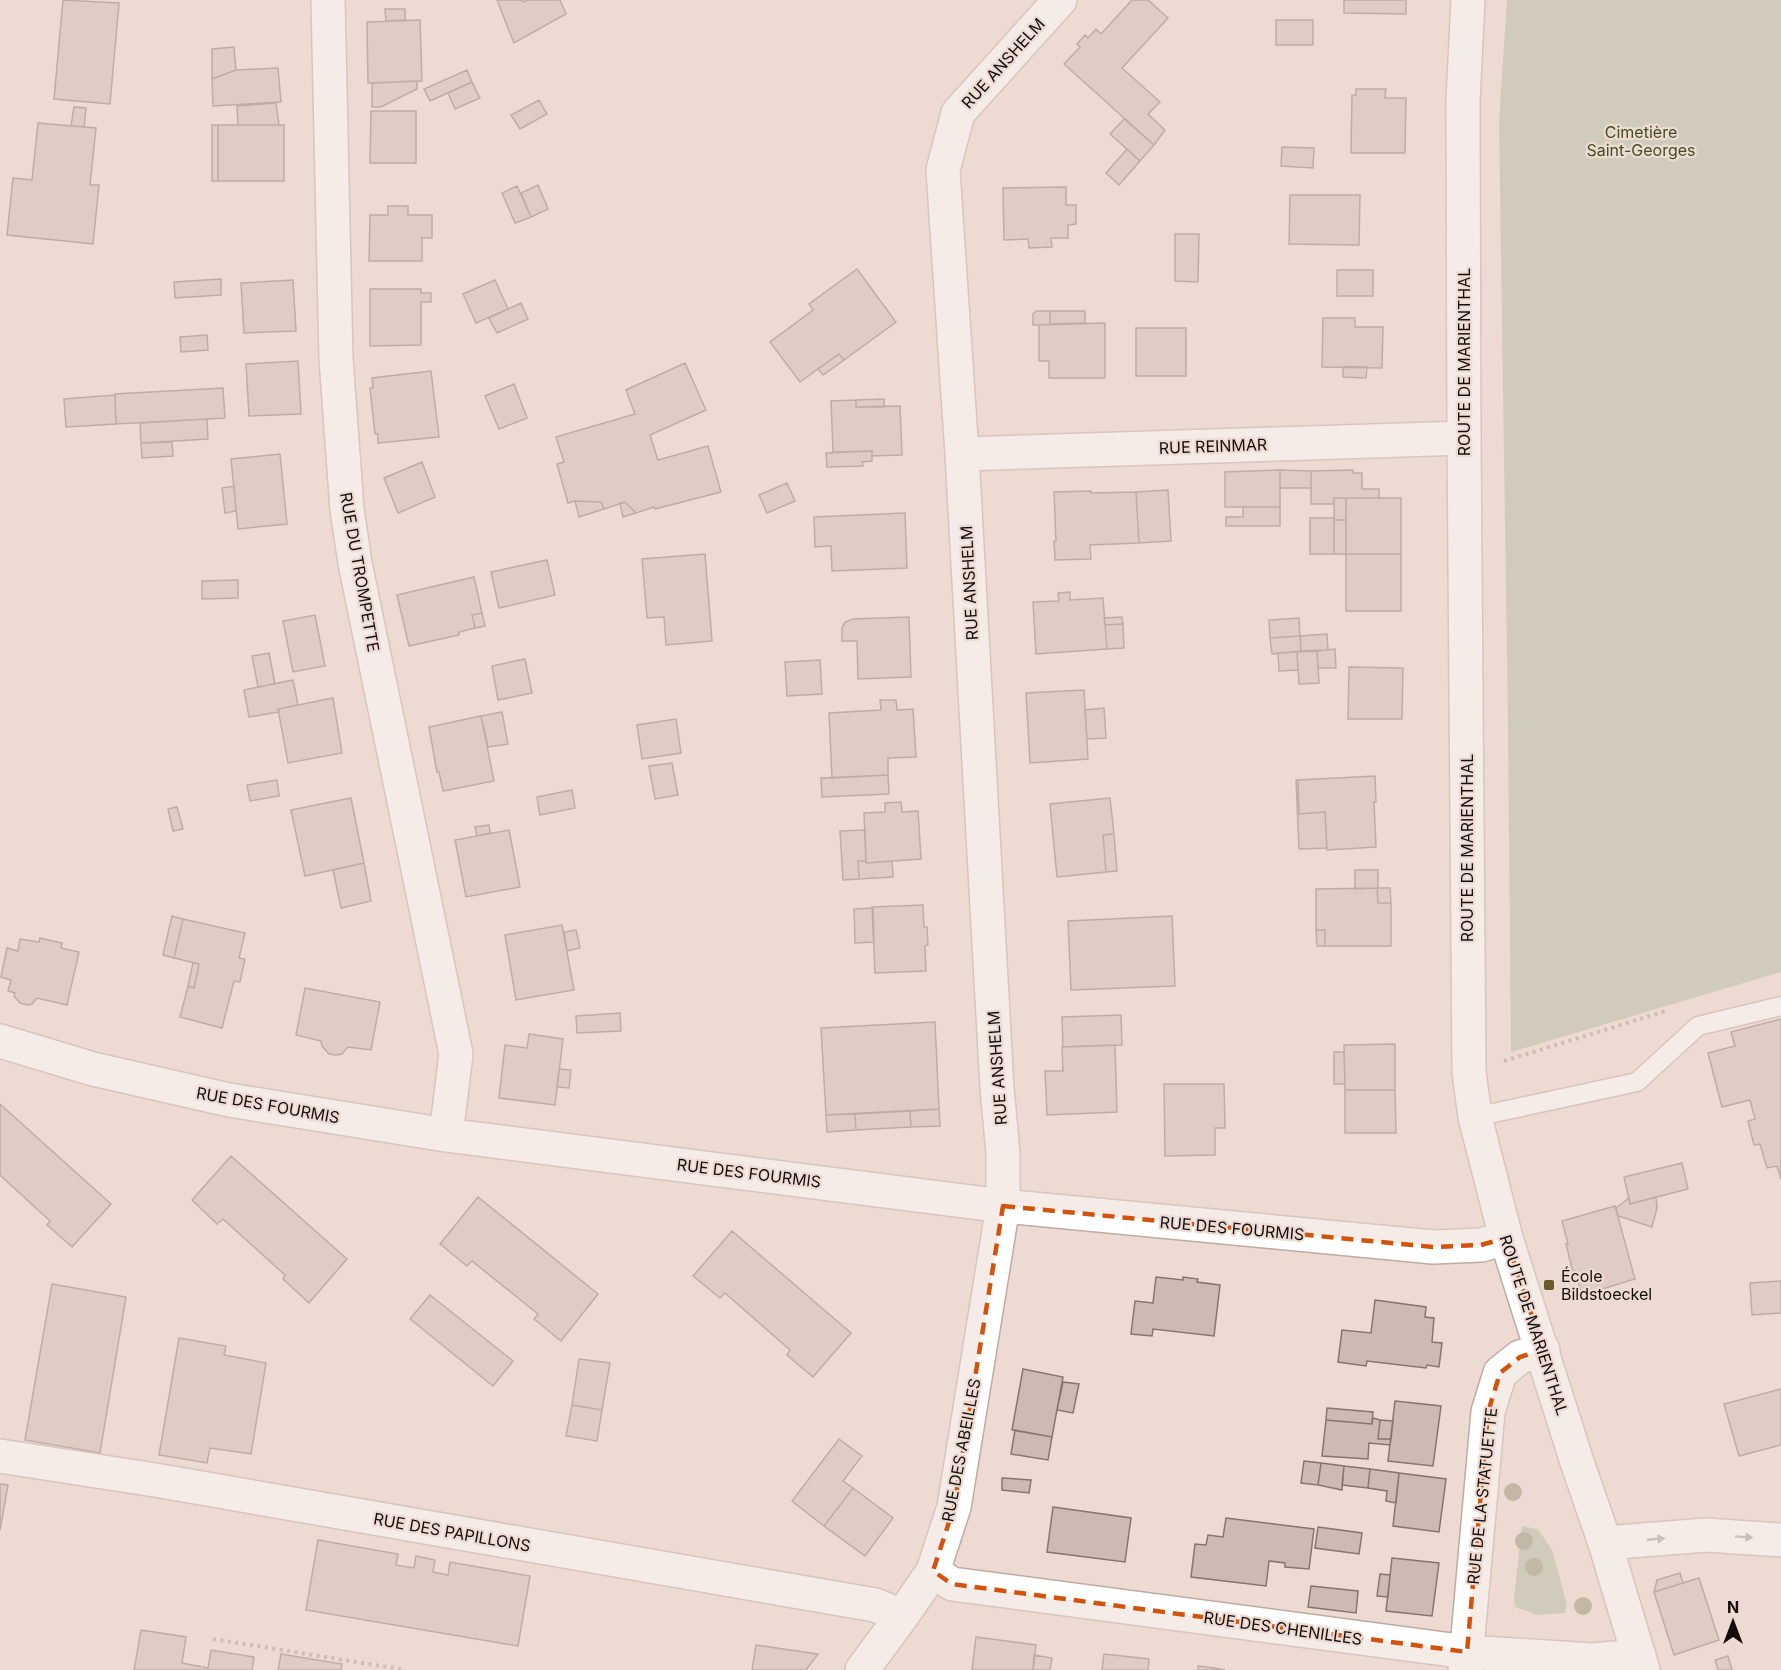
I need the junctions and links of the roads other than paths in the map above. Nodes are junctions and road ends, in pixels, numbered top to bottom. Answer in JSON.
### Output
{"nodes":[{"id":1,"x":328,"y":0,"type":"edge"},
{"id":2,"x":1060,"y":0,"type":"edge"},
{"id":3,"x":1468,"y":0,"type":"edge"},
{"id":4,"x":1464,"y":438,"type":"junction"},
{"id":5,"x":962,"y":454,"type":"junction"},
{"id":6,"x":1781,"y":1006,"type":"edge"},
{"id":7,"x":0,"y":1041,"type":"edge"},
{"id":8,"x":1475,"y":1117,"type":"junction"},
{"id":9,"x":446,"y":1135,"type":"junction"},
{"id":10,"x":1003,"y":1206,"type":"junction"},
{"id":11,"x":1506,"y":1238,"type":"junction"},
{"id":12,"x":1543,"y":1350,"type":"junction"},
{"id":13,"x":0,"y":1456,"type":"edge"},
{"id":14,"x":1781,"y":1540,"type":"edge"},
{"id":15,"x":1605,"y":1543,"type":"junction"},
{"id":16,"x":933,"y":1571,"type":"junction"},
{"id":17,"x":902,"y":1617,"type":"junction"},
{"id":18,"x":1466,"y":1661,"type":"edge"},
{"id":19,"x":1641,"y":1663,"type":"edge"},
{"id":20,"x":862,"y":1670,"type":"edge"}],
"edges":[{"from":1,"to":9,"type":"street","name":"RUE DU TROMPETTE"},
{"from":2,"to":5,"type":"street","name":"RUE ANSHELM"},
{"from":3,"to":4,"type":"street","name":"ROUTE DE MARIENTHAL"},
{"from":4,"to":5,"type":"street","name":"RUE REINMAR"},
{"from":4,"to":8,"type":"street","name":"ROUTE DE MARIENTHAL"},
{"from":5,"to":10,"type":"street","name":"RUE ANSHELM"},
{"from":6,"to":8,"type":"lane"},
{"from":7,"to":9,"type":"street","name":"RUE DES FOURMIS"},
{"from":8,"to":11,"type":"street","name":"ROUTE DE MARIENTHAL"},
{"from":9,"to":10,"type":"street","name":"RUE DES FOURMIS"},
{"from":10,"to":11,"type":"street","name":"RUE DES FOURMIS"},
{"from":10,"to":16,"type":"street","name":"RUE DES ABEILLES"},
{"from":11,"to":12,"type":"street","name":"ROUTE DE MARIENTHAL"},
{"from":12,"to":15,"type":"street","name":"ROUTE DE MARIENTHAL"},
{"from":12,"to":18,"type":"street","name":"RUE DE LA STATUETTE"},
{"from":13,"to":17,"type":"street","name":"RUE DES PAPILLONS"},
{"from":15,"to":14,"type":"street","one_way":true},
{"from":15,"to":19,"type":"street","name":"ROUTE DE MARIENTHAL"},
{"from":16,"to":17,"type":"street","name":"RUE DES ABEILLES"},
{"from":16,"to":18,"type":"street","name":"RUE DES CHENILLES"},
{"from":17,"to":20,"type":"street","name":"RUE DES ABEILLES"},
{"from":18,"to":19,"type":"street","name":"RUE DES CHENILLES"}]}
